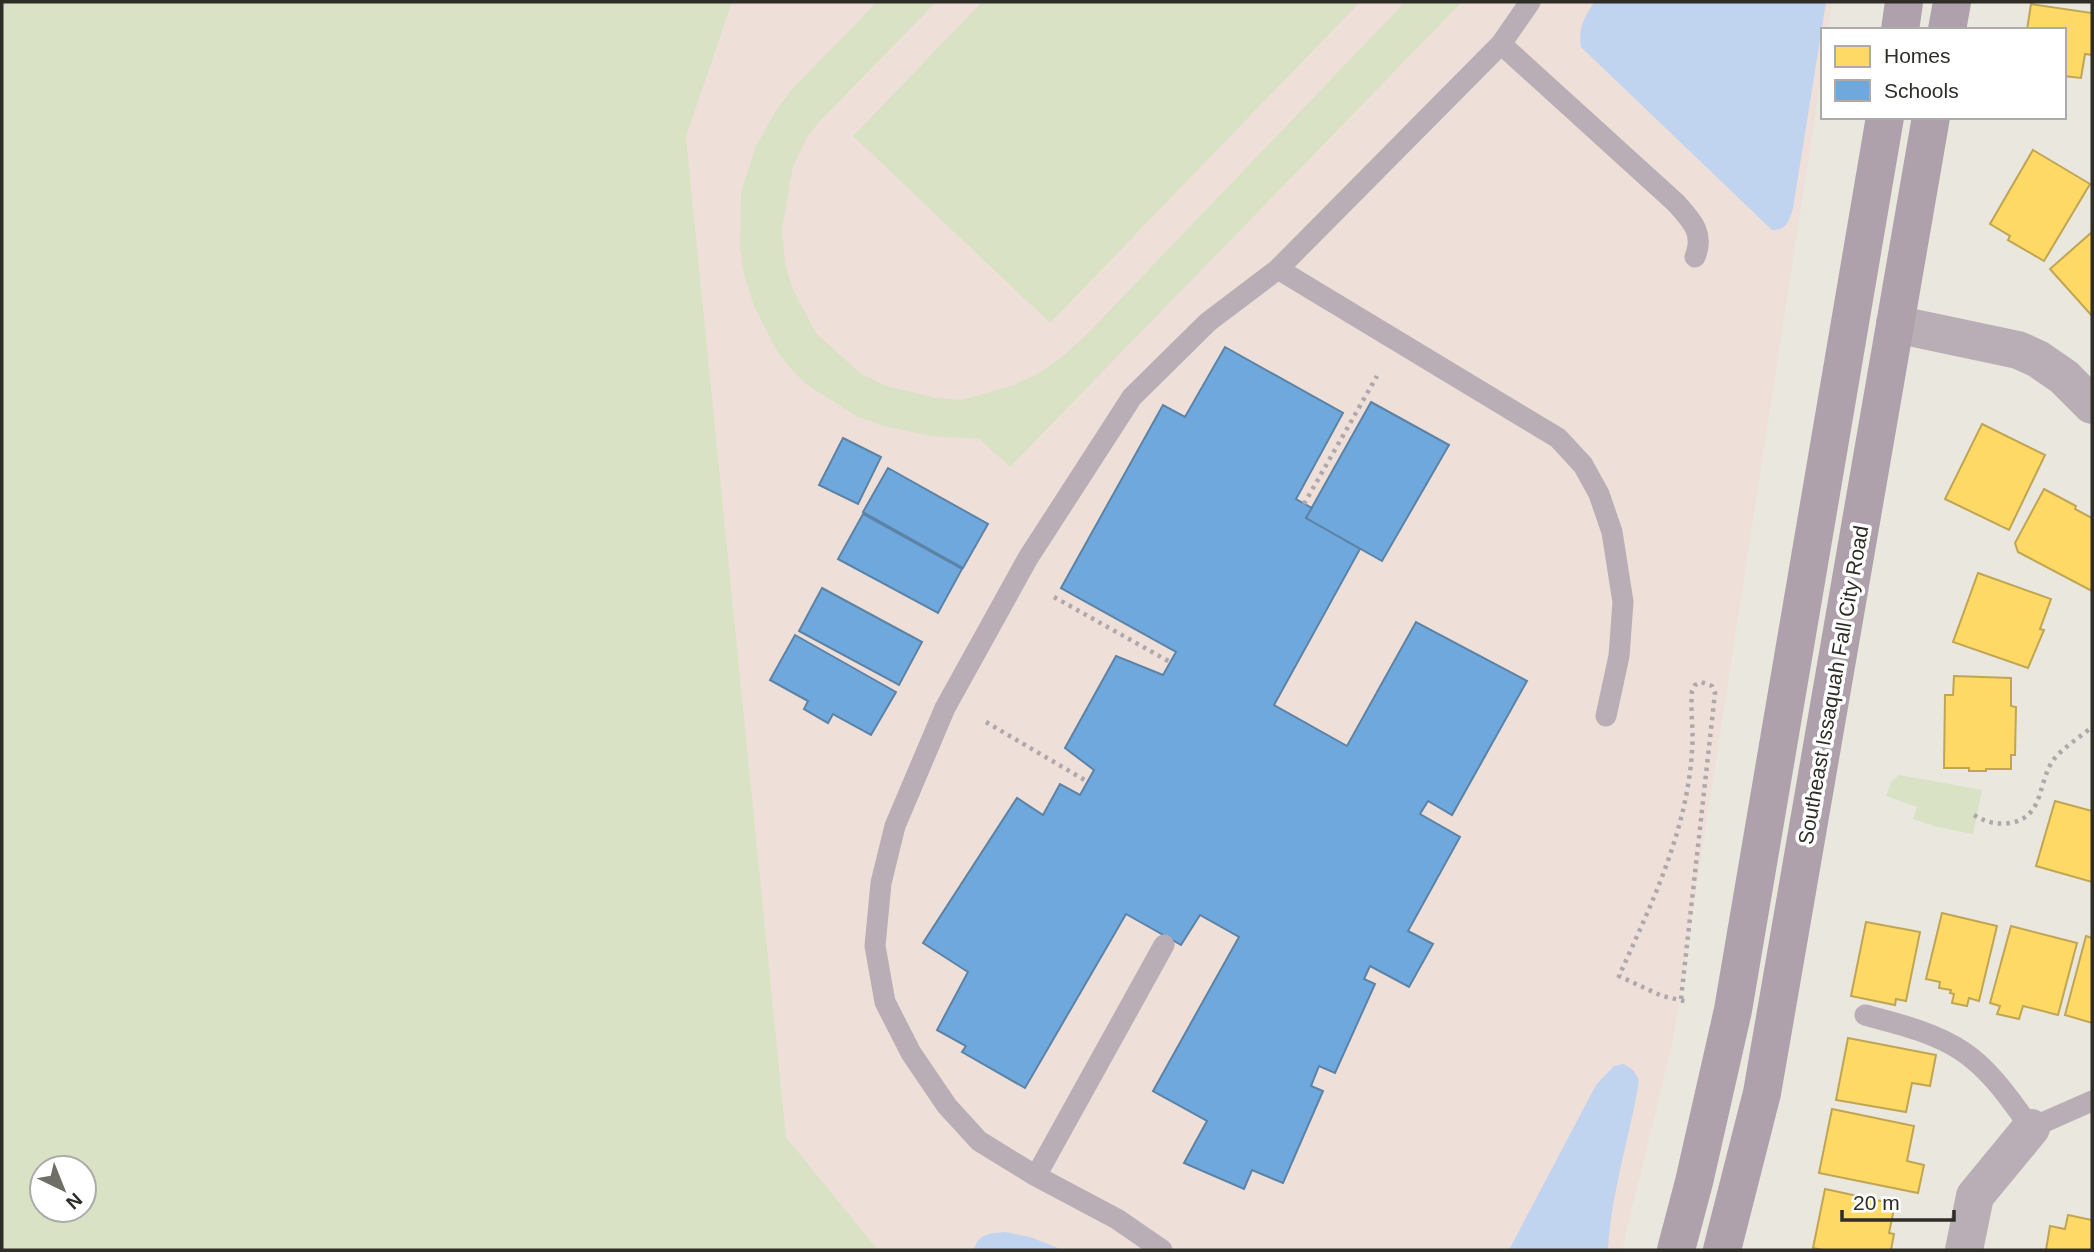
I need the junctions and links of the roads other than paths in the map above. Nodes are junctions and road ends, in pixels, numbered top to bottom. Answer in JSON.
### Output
{"nodes":[{"id":1,"x":1530,"y":2,"type":"edge"},
{"id":2,"x":1904,"y":2,"type":"edge"},
{"id":3,"x":1952,"y":2,"type":"edge"},
{"id":4,"x":1900,"y":28,"type":"edge"},
{"id":5,"x":1947,"y":28,"type":"edge"},
{"id":6,"x":1501,"y":44,"type":"junction"},
{"id":7,"x":1885,"y":119,"type":"edge"},
{"id":8,"x":1931,"y":119,"type":"edge"},
{"id":9,"x":1695,"y":257,"type":"dead end"},
{"id":10,"x":1278,"y":268,"type":"junction"},
{"id":11,"x":1895,"y":324,"type":"junction"},
{"id":12,"x":2092,"y":405,"type":"edge"},
{"id":13,"x":1606,"y":716,"type":"dead end"},
{"id":14,"x":1164,"y":946,"type":"dead end"},
{"id":15,"x":1865,"y":1015,"type":"dead end"},
{"id":16,"x":2092,"y":1101,"type":"edge"},
{"id":17,"x":2031,"y":1128,"type":"junction"},
{"id":18,"x":1036,"y":1175,"type":"junction"},
{"id":19,"x":1162,"y":1250,"type":"edge"},
{"id":20,"x":1676,"y":1250,"type":"edge"},
{"id":21,"x":1722,"y":1250,"type":"edge"},
{"id":22,"x":1964,"y":1250,"type":"edge"}],
"edges":[{"from":1,"to":6,"type":"lane"},
{"from":2,"to":4,"type":"street"},
{"from":3,"to":5,"type":"street"},
{"from":6,"to":9,"type":"lane"},
{"from":6,"to":10,"type":"lane"},
{"from":7,"to":20,"type":"street","name":"Southeast Issaquah Fall City Road"},
{"from":8,"to":11,"type":"street","name":"Southeast Issaquah Fall City Road"},
{"from":10,"to":13,"type":"lane"},
{"from":10,"to":18,"type":"lane"},
{"from":11,"to":12,"type":"street"},
{"from":11,"to":21,"type":"street","name":"Southeast Issaquah Fall City Road"},
{"from":14,"to":18,"type":"lane"},
{"from":15,"to":17,"type":"lane"},
{"from":16,"to":17,"type":"lane"},
{"from":17,"to":22,"type":"street"},
{"from":18,"to":19,"type":"lane"}]}
